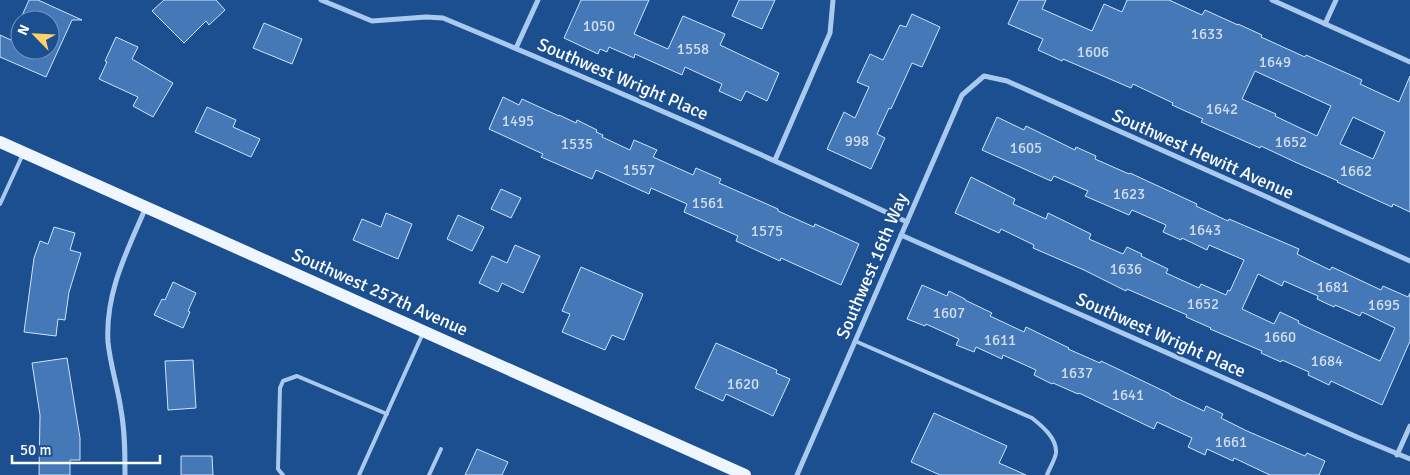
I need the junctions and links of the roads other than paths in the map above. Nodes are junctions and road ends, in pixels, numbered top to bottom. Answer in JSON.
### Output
{"nodes":[{"id":1,"x":321,"y":0,"type":"edge"},
{"id":2,"x":538,"y":0,"type":"edge"},
{"id":3,"x":834,"y":0,"type":"edge"},
{"id":4,"x":1272,"y":0,"type":"edge"},
{"id":5,"x":1336,"y":0,"type":"edge"},
{"id":6,"x":1325,"y":24,"type":"junction"},
{"id":7,"x":516,"y":48,"type":"junction"},
{"id":8,"x":1410,"y":62,"type":"edge"},
{"id":9,"x":984,"y":76,"type":"joint"},
{"id":10,"x":0,"y":142,"type":"edge"},
{"id":11,"x":23,"y":152,"type":"junction"},
{"id":12,"x":775,"y":160,"type":"junction"},
{"id":13,"x":0,"y":204,"type":"edge"},
{"id":14,"x":147,"y":207,"type":"junction"},
{"id":15,"x":907,"y":222,"type":"junction"},
{"id":16,"x":901,"y":235,"type":"junction"},
{"id":17,"x":1410,"y":261,"type":"edge"},
{"id":18,"x":424,"y":331,"type":"junction"},
{"id":19,"x":855,"y":341,"type":"junction"},
{"id":20,"x":387,"y":414,"type":"junction"},
{"id":21,"x":1410,"y":426,"type":"edge"},
{"id":22,"x":441,"y":449,"type":"dead end"},
{"id":23,"x":1397,"y":455,"type":"junction"},
{"id":24,"x":1410,"y":459,"type":"edge"},
{"id":25,"x":125,"y":475,"type":"edge"},
{"id":26,"x":283,"y":475,"type":"edge"},
{"id":27,"x":359,"y":475,"type":"edge"},
{"id":28,"x":429,"y":475,"type":"edge"},
{"id":29,"x":745,"y":475,"type":"edge"},
{"id":30,"x":796,"y":475,"type":"edge"},
{"id":31,"x":1047,"y":475,"type":"edge"}],
"edges":[{"from":1,"to":7,"type":"street","name":"Southwest Wright Place"},
{"from":2,"to":7,"type":"street"},
{"from":3,"to":12,"type":"street"},
{"from":4,"to":6,"type":"street"},
{"from":5,"to":6,"type":"street"},
{"from":6,"to":8,"type":"street"},
{"from":7,"to":12,"type":"street","name":"Southwest Wright Place"},
{"from":9,"to":15,"type":"street","name":"Southwest 16th Way"},
{"from":9,"to":17,"type":"street","name":"Southwest Hewitt Avenue"},
{"from":10,"to":11,"type":"main road","name":"Southwest 257th Avenue"},
{"from":11,"to":13,"type":"lane"},
{"from":11,"to":14,"type":"main road","name":"Southwest 257th Avenue"},
{"from":12,"to":15,"type":"street","name":"Southwest Wright Place"},
{"from":14,"to":18,"type":"main road","name":"Southwest 257th Avenue"},
{"from":14,"to":25,"type":"street"},
{"from":15,"to":16,"type":"street","name":"Southwest 16th Way"},
{"from":16,"to":19,"type":"street","name":"Southwest 16th Way"},
{"from":16,"to":23,"type":"street","name":"Southwest Wright Place"},
{"from":18,"to":20,"type":"lane"},
{"from":18,"to":29,"type":"main road","name":"Southwest 257th Avenue"},
{"from":19,"to":30,"type":"street","name":"Southwest 16th Way"},
{"from":19,"to":31,"type":"lane"},
{"from":20,"to":26,"type":"lane"},
{"from":20,"to":27,"type":"lane"},
{"from":21,"to":23,"type":"street"},
{"from":22,"to":28,"type":"lane"},
{"from":23,"to":24,"type":"street","name":"Southwest Wright Place"}]}
